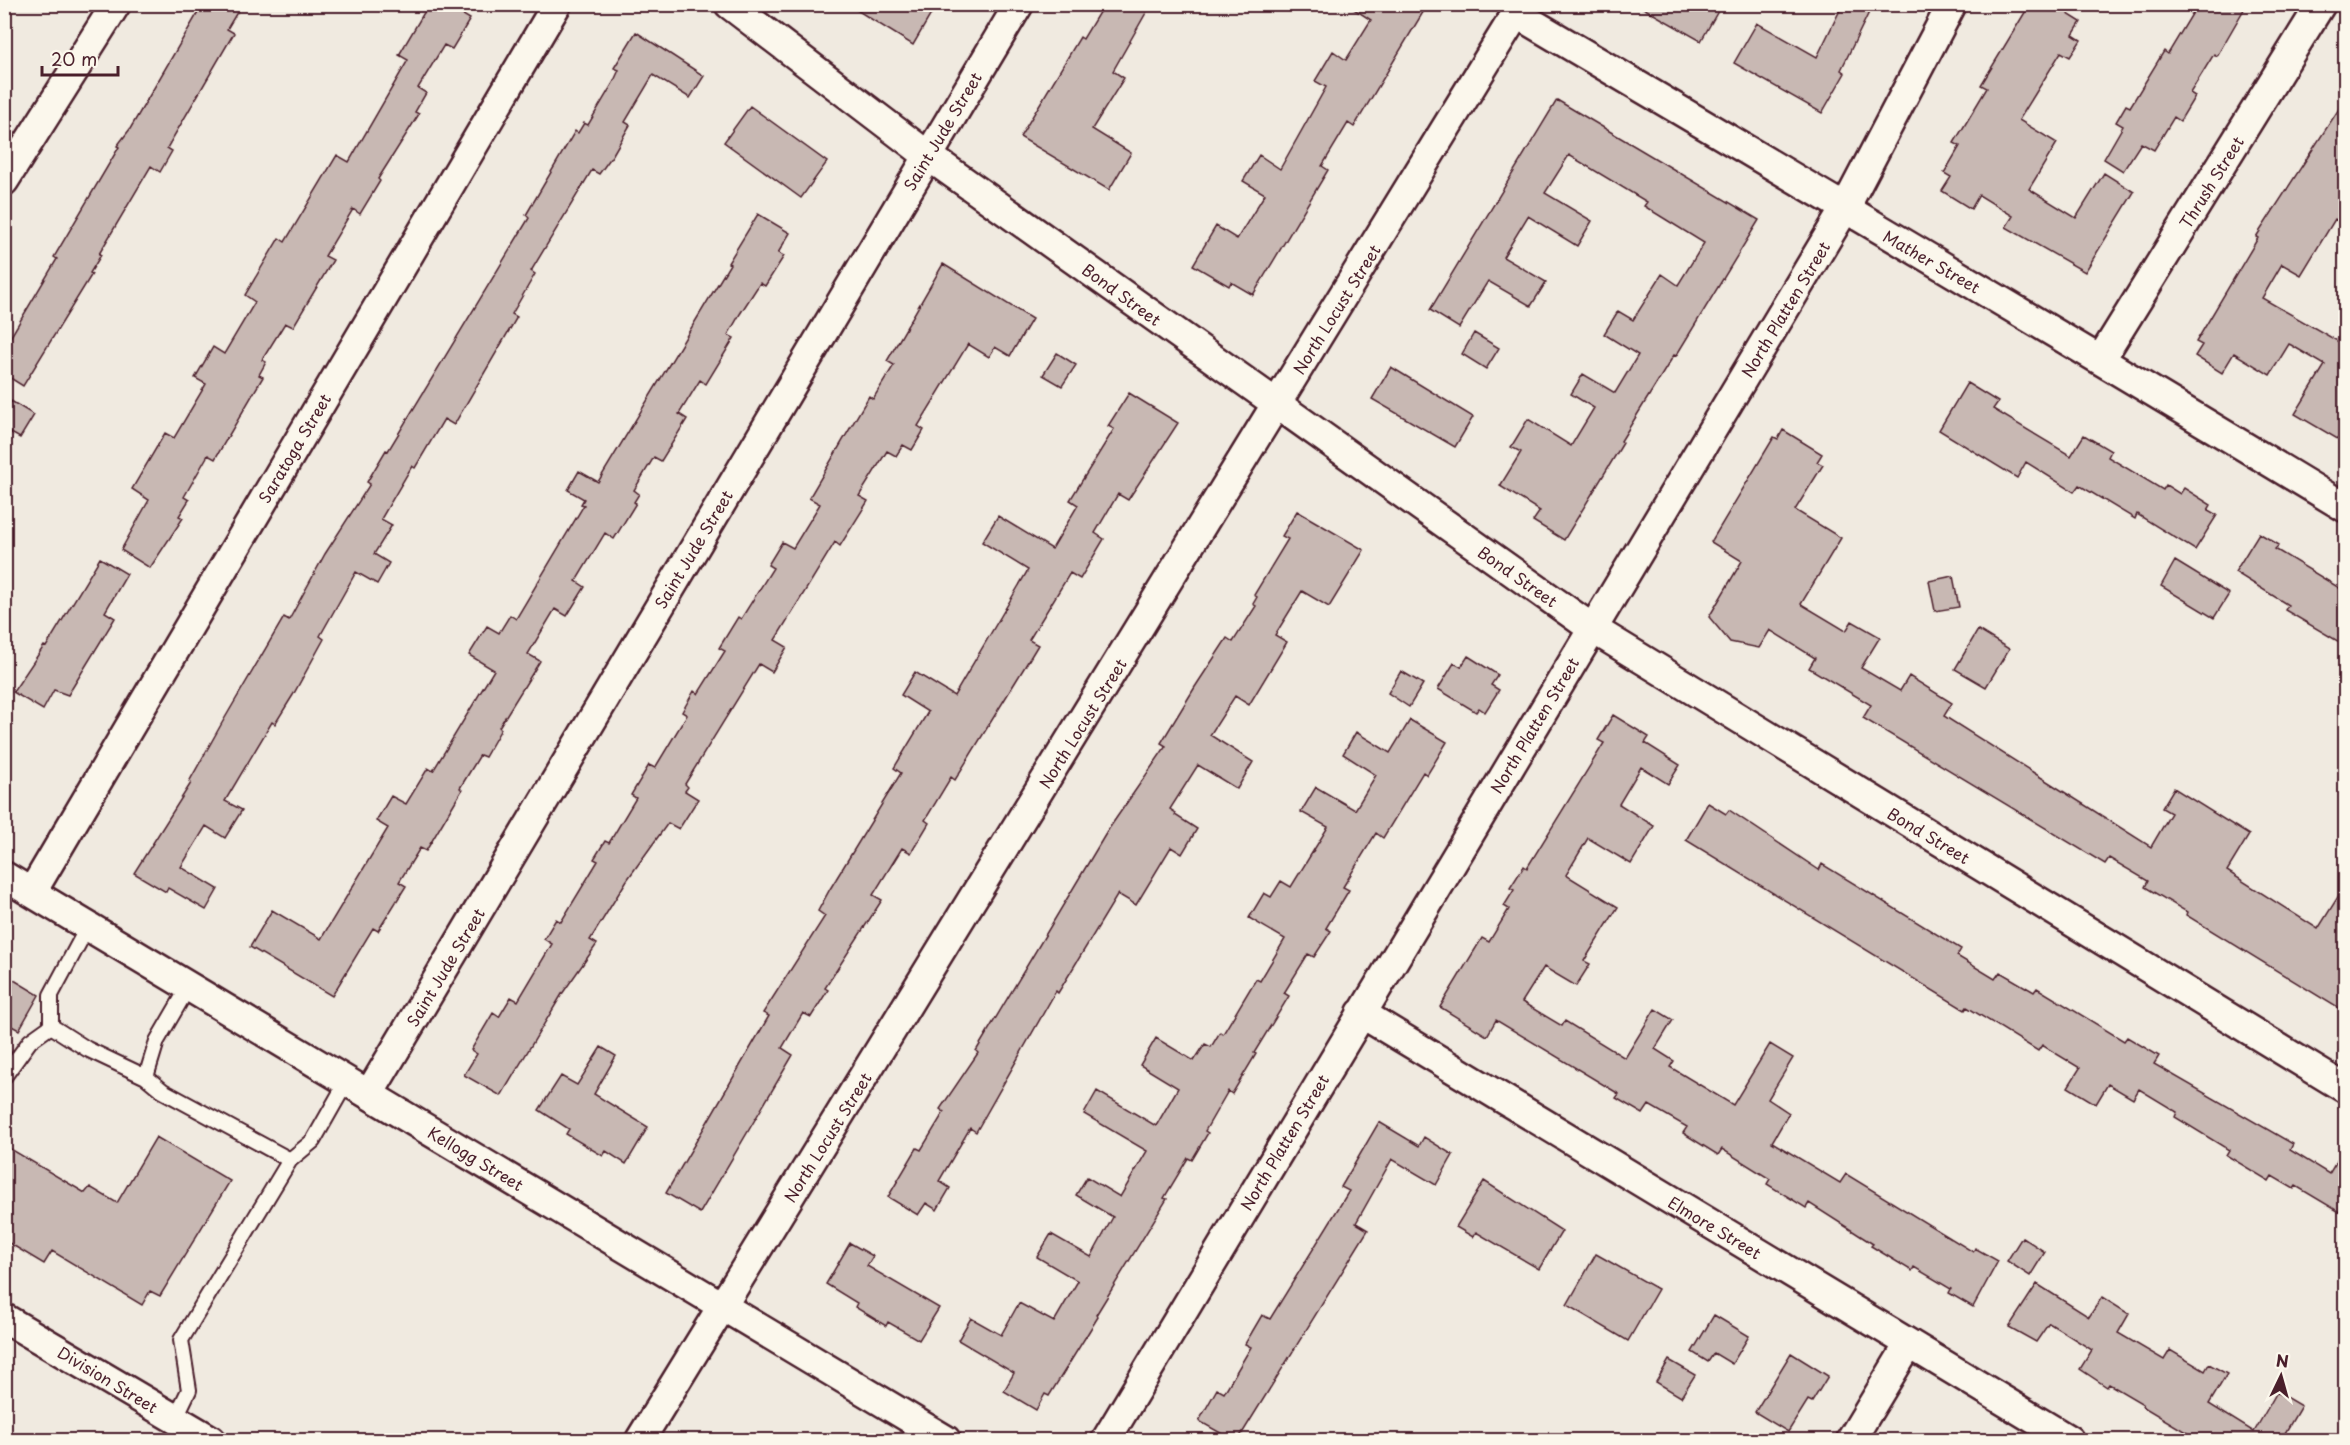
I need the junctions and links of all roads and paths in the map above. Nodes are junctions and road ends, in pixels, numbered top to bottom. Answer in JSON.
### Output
{"nodes":[{"id":1,"x":116,"y":4,"type":"edge"},
{"id":2,"x":557,"y":4,"type":"edge"},
{"id":3,"x":729,"y":4,"type":"edge"},
{"id":4,"x":1018,"y":4,"type":"edge"},
{"id":5,"x":1952,"y":4,"type":"edge"},
{"id":6,"x":2321,"y":4,"type":"edge"},
{"id":7,"x":1520,"y":9,"type":"edge"},
{"id":8,"x":927,"y":155,"type":"junction"},
{"id":9,"x":4,"y":181,"type":"edge"},
{"id":10,"x":1844,"y":210,"type":"junction"},
{"id":11,"x":2102,"y":359,"type":"junction"},
{"id":12,"x":1277,"y":405,"type":"junction"},
{"id":13,"x":2346,"y":508,"type":"edge"},
{"id":14,"x":1593,"y":629,"type":"junction"},
{"id":15,"x":4,"y":876,"type":"edge"},
{"id":16,"x":32,"y":892,"type":"junction"},
{"id":17,"x":88,"y":926,"type":"junction"},
{"id":18,"x":189,"y":986,"type":"junction"},
{"id":19,"x":1361,"y":1013,"type":"junction"},
{"id":20,"x":51,"y":1026,"type":"junction"},
{"id":21,"x":4,"y":1077,"type":"edge"},
{"id":22,"x":147,"y":1077,"type":"junction"},
{"id":23,"x":358,"y":1088,"type":"junction"},
{"id":24,"x":2346,"y":1089,"type":"edge"},
{"id":25,"x":290,"y":1160,"type":"junction"},
{"id":26,"x":722,"y":1306,"type":"junction"},
{"id":27,"x":4,"y":1318,"type":"edge"},
{"id":28,"x":1909,"y":1344,"type":"junction"},
{"id":29,"x":175,"y":1419,"type":"junction"},
{"id":30,"x":211,"y":1440,"type":"edge"},
{"id":31,"x":640,"y":1440,"type":"edge"},
{"id":32,"x":946,"y":1440,"type":"edge"},
{"id":33,"x":1106,"y":1440,"type":"edge"},
{"id":34,"x":1851,"y":1440,"type":"edge"},
{"id":35,"x":2069,"y":1440,"type":"edge"}],
"edges":[{"from":1,"to":9,"type":"street"},
{"from":2,"to":16,"type":"street","name":"Saratoga Street"},
{"from":3,"to":8,"type":"street","name":"Bond Street"},
{"from":4,"to":8,"type":"street","name":"Saint Jude Street"},
{"from":5,"to":10,"type":"street","name":"North Platten Street"},
{"from":6,"to":11,"type":"street","name":"Thrush Street"},
{"from":7,"to":10,"type":"street","name":"Mather Street"},
{"from":7,"to":12,"type":"street","name":"North Locust Street"},
{"from":8,"to":12,"type":"street","name":"Bond Street"},
{"from":8,"to":23,"type":"street","name":"Saint Jude Street"},
{"from":10,"to":11,"type":"street","name":"Mather Street"},
{"from":10,"to":14,"type":"street","name":"North Platten Street"},
{"from":11,"to":13,"type":"street","name":"Mather Street"},
{"from":12,"to":14,"type":"street","name":"Bond Street"},
{"from":12,"to":26,"type":"street","name":"North Locust Street"},
{"from":14,"to":19,"type":"street","name":"North Platten Street"},
{"from":14,"to":24,"type":"street","name":"Bond Street"},
{"from":15,"to":16,"type":"street","name":"Kellogg Street"},
{"from":16,"to":17,"type":"street","name":"Kellogg Street"},
{"from":17,"to":18,"type":"street","name":"Kellogg Street"},
{"from":17,"to":20,"type":"lane"},
{"from":18,"to":22,"type":"lane"},
{"from":18,"to":23,"type":"street","name":"Kellogg Street"},
{"from":19,"to":28,"type":"street","name":"Elmore Street"},
{"from":19,"to":33,"type":"street","name":"North Platten Street"},
{"from":20,"to":21,"type":"lane"},
{"from":20,"to":22,"type":"lane"},
{"from":22,"to":25,"type":"lane"},
{"from":23,"to":25,"type":"lane"},
{"from":23,"to":26,"type":"street","name":"Kellogg Street"},
{"from":25,"to":29,"type":"lane"},
{"from":26,"to":31,"type":"street","name":"North Locust Street"},
{"from":26,"to":32,"type":"street","name":"Kellogg Street"},
{"from":27,"to":29,"type":"street","name":"Division Street"},
{"from":28,"to":34,"type":"street"},
{"from":28,"to":35,"type":"street","name":"Elmore Street"},
{"from":29,"to":30,"type":"street","name":"Division Street"}]}
